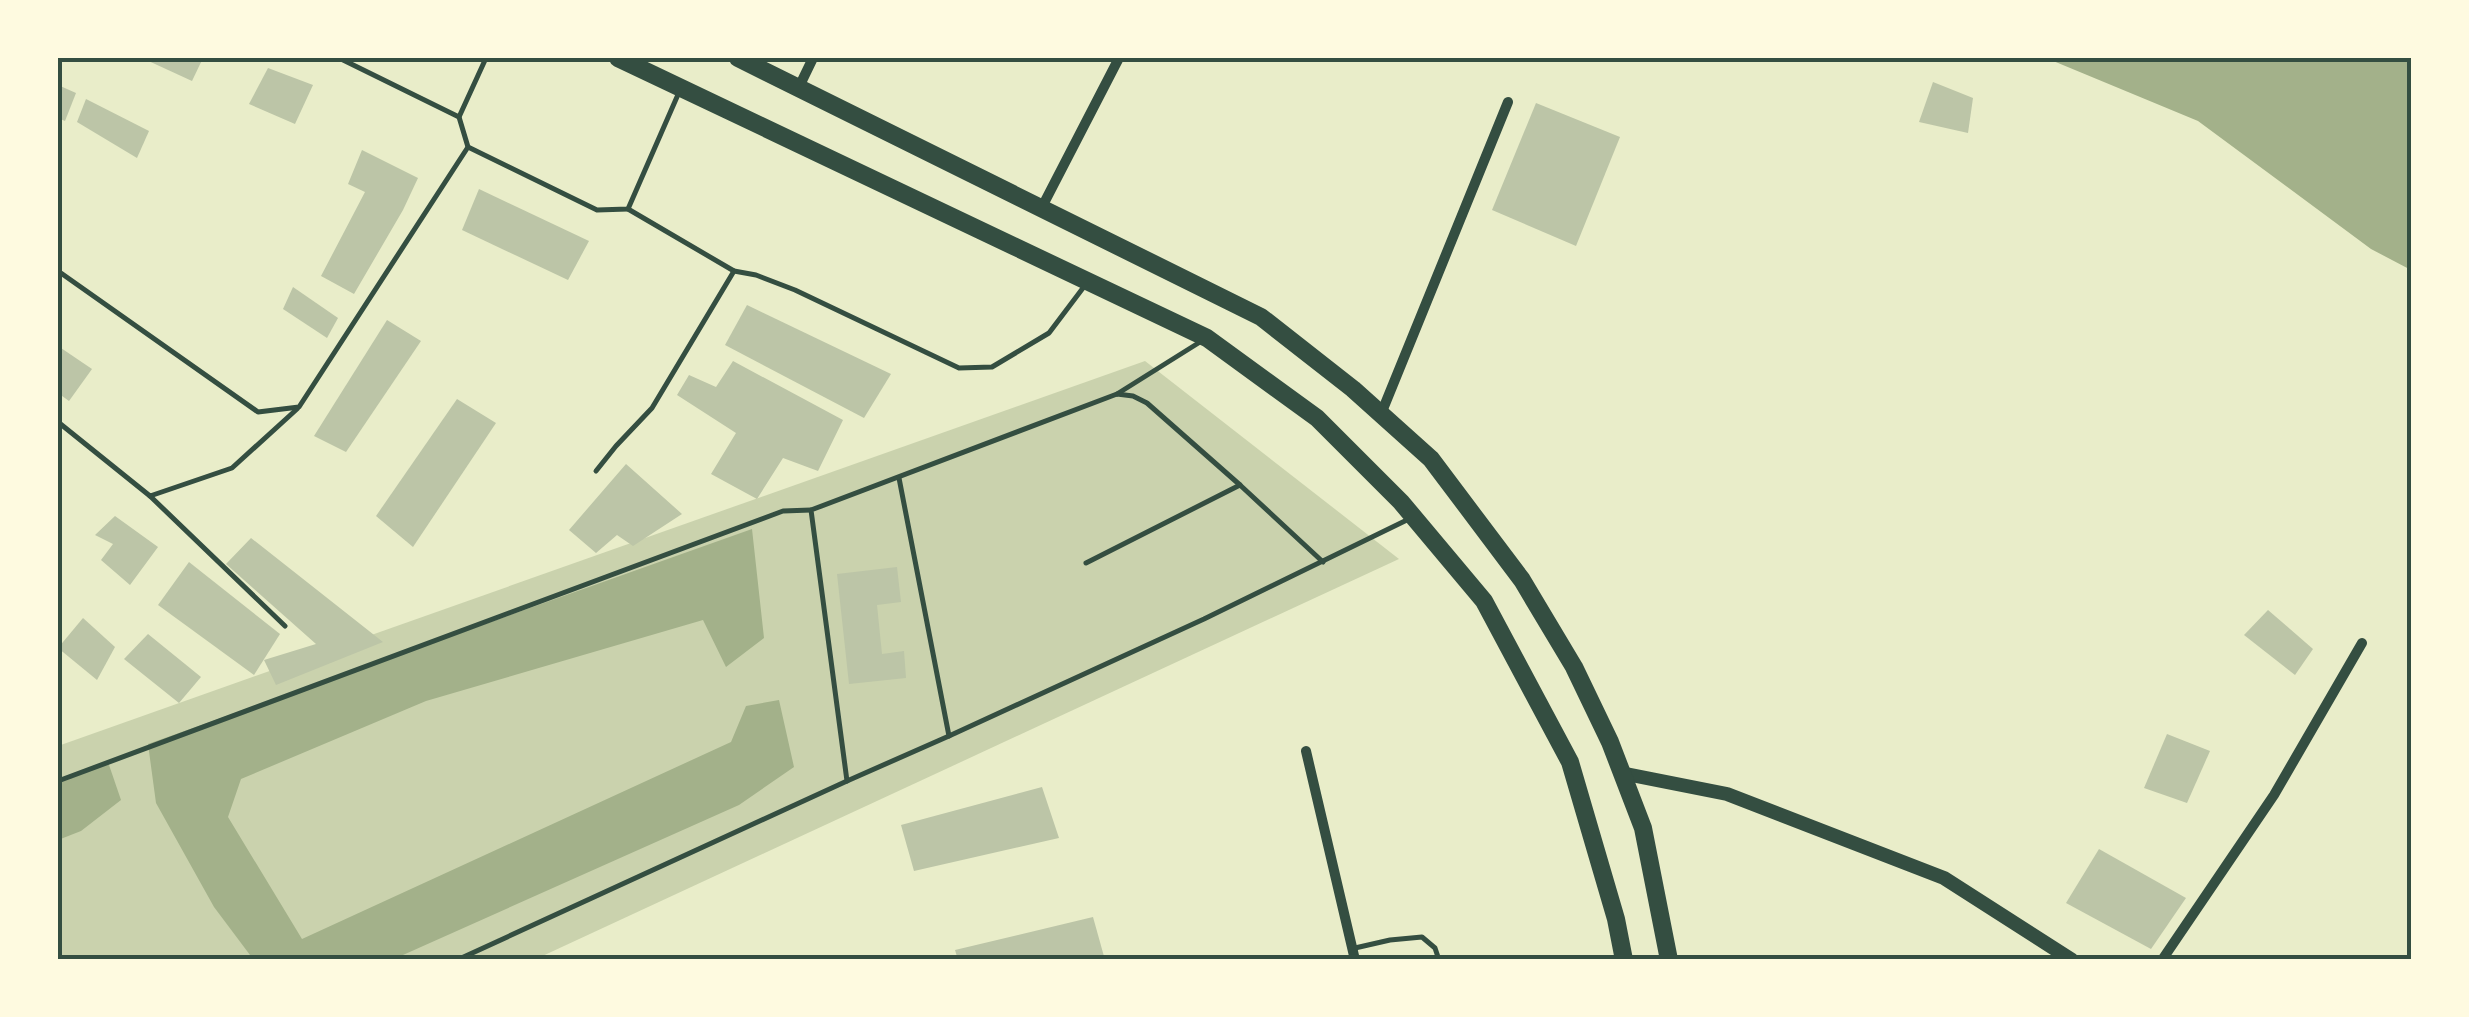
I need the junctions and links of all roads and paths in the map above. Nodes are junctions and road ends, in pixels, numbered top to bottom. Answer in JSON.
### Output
{"nodes":[{"id":1,"x":339,"y":58,"type":"edge"},
{"id":2,"x":486,"y":58,"type":"edge"},
{"id":3,"x":618,"y":58,"type":"edge"},
{"id":4,"x":738,"y":58,"type":"edge"},
{"id":5,"x":813,"y":58,"type":"edge"},
{"id":6,"x":1119,"y":58,"type":"edge"},
{"id":7,"x":799,"y":86,"type":"junction"},
{"id":8,"x":681,"y":87,"type":"junction"},
{"id":9,"x":1508,"y":102,"type":"dead end"},
{"id":10,"x":460,"y":117,"type":"junction"},
{"id":11,"x":468,"y":147,"type":"junction"},
{"id":12,"x":1042,"y":207,"type":"junction"},
{"id":13,"x":628,"y":209,"type":"junction"},
{"id":14,"x":58,"y":271,"type":"edge"},
{"id":15,"x":734,"y":271,"type":"junction"},
{"id":16,"x":1088,"y":282,"type":"junction"},
{"id":17,"x":1207,"y":338,"type":"junction"},
{"id":18,"x":1117,"y":394,"type":"junction"},
{"id":19,"x":299,"y":406,"type":"junction"},
{"id":20,"x":1381,"y":414,"type":"junction"},
{"id":21,"x":58,"y":422,"type":"edge"},
{"id":22,"x":596,"y":471,"type":"dead end"},
{"id":23,"x":899,"y":477,"type":"junction"},
{"id":24,"x":1240,"y":485,"type":"junction"},
{"id":25,"x":150,"y":496,"type":"junction"},
{"id":26,"x":810,"y":510,"type":"junction"},
{"id":27,"x":1414,"y":517,"type":"junction"},
{"id":28,"x":1323,"y":562,"type":"junction"},
{"id":29,"x":1086,"y":563,"type":"dead end"},
{"id":30,"x":286,"y":626,"type":"dead end"},
{"id":31,"x":2362,"y":643,"type":"dead end"},
{"id":32,"x":948,"y":736,"type":"junction"},
{"id":33,"x":1306,"y":751,"type":"dead end"},
{"id":34,"x":1622,"y":774,"type":"junction"},
{"id":35,"x":847,"y":781,"type":"junction"},
{"id":36,"x":58,"y":782,"type":"edge"},
{"id":37,"x":1354,"y":954,"type":"edge"},
{"id":38,"x":457,"y":960,"type":"edge"},
{"id":39,"x":1439,"y":960,"type":"edge"},
{"id":40,"x":1624,"y":960,"type":"edge"},
{"id":41,"x":1670,"y":960,"type":"edge"},
{"id":42,"x":2072,"y":960,"type":"edge"},
{"id":43,"x":2162,"y":960,"type":"edge"}],
"edges":[{"from":1,"to":10,"type":"lane"},
{"from":2,"to":10,"type":"lane"},
{"from":3,"to":8,"type":"main road"},
{"from":4,"to":7,"type":"main road"},
{"from":5,"to":7,"type":"street"},
{"from":6,"to":12,"type":"street"},
{"from":7,"to":12,"type":"main road"},
{"from":8,"to":13,"type":"lane"},
{"from":8,"to":16,"type":"main road"},
{"from":9,"to":20,"type":"street"},
{"from":10,"to":11,"type":"lane"},
{"from":11,"to":13,"type":"lane"},
{"from":11,"to":19,"type":"lane"},
{"from":12,"to":20,"type":"main road"},
{"from":13,"to":15,"type":"lane"},
{"from":14,"to":19,"type":"lane"},
{"from":15,"to":16,"type":"lane"},
{"from":15,"to":22,"type":"lane"},
{"from":16,"to":17,"type":"main road"},
{"from":17,"to":18,"type":"lane"},
{"from":17,"to":27,"type":"main road"},
{"from":18,"to":23,"type":"lane"},
{"from":18,"to":24,"type":"lane"},
{"from":19,"to":25,"type":"lane"},
{"from":20,"to":34,"type":"main road"},
{"from":21,"to":25,"type":"lane"},
{"from":23,"to":26,"type":"lane"},
{"from":23,"to":32,"type":"lane"},
{"from":24,"to":28,"type":"lane"},
{"from":24,"to":29,"type":"lane"},
{"from":25,"to":30,"type":"lane"},
{"from":26,"to":35,"type":"lane"},
{"from":26,"to":36,"type":"lane"},
{"from":27,"to":28,"type":"lane"},
{"from":27,"to":40,"type":"main road"},
{"from":28,"to":32,"type":"lane"},
{"from":31,"to":43,"type":"street"},
{"from":32,"to":35,"type":"lane"},
{"from":33,"to":37,"type":"street"},
{"from":34,"to":41,"type":"main road"},
{"from":34,"to":42,"type":"street"},
{"from":35,"to":38,"type":"lane"},
{"from":37,"to":39,"type":"lane"}]}
